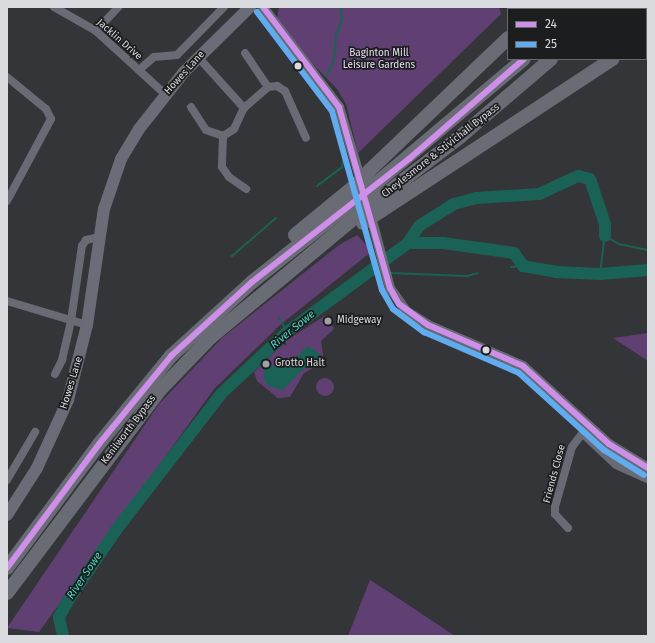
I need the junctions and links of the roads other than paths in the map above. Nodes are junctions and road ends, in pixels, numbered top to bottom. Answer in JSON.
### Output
{"nodes":[{"id":1,"x":54,"y":7,"type":"edge"},
{"id":2,"x":118,"y":7,"type":"edge"},
{"id":3,"x":224,"y":7,"type":"edge"},
{"id":4,"x":250,"y":7,"type":"edge"},
{"id":5,"x":263,"y":7,"type":"edge"},
{"id":6,"x":96,"y":31,"type":"junction"},
{"id":7,"x":507,"y":39,"type":"edge"},
{"id":8,"x":245,"y":53,"type":"dead end"},
{"id":9,"x":198,"y":58,"type":"junction"},
{"id":10,"x":523,"y":60,"type":"edge"},
{"id":11,"x":550,"y":60,"type":"edge"},
{"id":12,"x":610,"y":60,"type":"edge"},
{"id":13,"x":139,"y":70,"type":"junction"},
{"id":14,"x":7,"y":77,"type":"edge"},
{"id":15,"x":268,"y":87,"type":"junction"},
{"id":16,"x":165,"y":94,"type":"junction"},
{"id":17,"x":192,"y":107,"type":"dead end"},
{"id":18,"x":244,"y":108,"type":"junction"},
{"id":19,"x":224,"y":136,"type":"junction"},
{"id":20,"x":306,"y":138,"type":"dead end"},
{"id":21,"x":372,"y":177,"type":"junction"},
{"id":22,"x":246,"y":189,"type":"dead end"},
{"id":23,"x":358,"y":190,"type":"junction"},
{"id":24,"x":8,"y":196,"type":"edge"},
{"id":25,"x":379,"y":206,"type":"junction"},
{"id":26,"x":311,"y":235,"type":"joint"},
{"id":27,"x":99,"y":237,"type":"junction"},
{"id":28,"x":272,"y":284,"type":"joint"},
{"id":29,"x":8,"y":304,"type":"edge"},
{"id":30,"x":71,"y":321,"type":"junction"},
{"id":31,"x":87,"y":325,"type":"junction"},
{"id":32,"x":55,"y":374,"type":"dead end"},
{"id":33,"x":585,"y":430,"type":"junction"},
{"id":34,"x":35,"y":432,"type":"dead end"},
{"id":35,"x":99,"y":444,"type":"junction"},
{"id":36,"x":648,"y":468,"type":"edge"},
{"id":37,"x":648,"y":479,"type":"edge"},
{"id":38,"x":7,"y":480,"type":"edge"},
{"id":39,"x":7,"y":515,"type":"edge"},
{"id":40,"x":568,"y":528,"type":"dead end"},
{"id":41,"x":7,"y":568,"type":"edge"},
{"id":42,"x":7,"y":593,"type":"edge"}],
"edges":[{"from":1,"to":6,"type":"street","name":"Jacklin Drive"},
{"from":2,"to":6,"type":"street"},
{"from":3,"to":13,"type":"street"},
{"from":4,"to":9,"type":"main road","name":"Howes Lane"},
{"from":5,"to":33,"type":"street"},
{"from":6,"to":13,"type":"street","name":"Jacklin Drive"},
{"from":7,"to":21,"type":"highway"},
{"from":8,"to":15,"type":"street"},
{"from":9,"to":16,"type":"main road","name":"Howes Lane"},
{"from":9,"to":18,"type":"street"},
{"from":10,"to":21,"type":"highway","name":"Cheylesmore & Stivichall Bypass"},
{"from":11,"to":25,"type":"highway","name":"Cheylesmore & Stivichall Bypass"},
{"from":12,"to":25,"type":"highway"},
{"from":13,"to":16,"type":"street","name":"Jacklin Drive"},
{"from":14,"to":24,"type":"street"},
{"from":15,"to":18,"type":"street"},
{"from":15,"to":20,"type":"street"},
{"from":16,"to":27,"type":"main road","name":"Howes Lane"},
{"from":17,"to":19,"type":"street"},
{"from":18,"to":19,"type":"street"},
{"from":19,"to":22,"type":"street"},
{"from":21,"to":23,"type":"highway","name":"Cheylesmore & Stivichall Bypass","bridge":true},
{"from":23,"to":26,"type":"highway","name":"Cheylesmore & Stivichall Bypass"},
{"from":23,"to":35,"type":"highway"},
{"from":25,"to":28,"type":"highway","name":"Cheylesmore & Stivichall Bypass","bridge":true},
{"from":26,"to":35,"type":"highway","name":"Kenilworth Bypass"},
{"from":27,"to":30,"type":"street"},
{"from":27,"to":31,"type":"main road","name":"Howes Lane"},
{"from":28,"to":42,"type":"highway","name":"Kenilworth Bypass"},
{"from":29,"to":30,"type":"street"},
{"from":30,"to":31,"type":"street"},
{"from":30,"to":32,"type":"street"},
{"from":31,"to":39,"type":"main road","name":"Howes Lane"},
{"from":33,"to":36,"type":"street"},
{"from":33,"to":37,"type":"street"},
{"from":33,"to":40,"type":"street","name":"Friends Close"},
{"from":34,"to":38,"type":"street"},
{"from":35,"to":41,"type":"highway","name":"Kenilworth Bypass"}]}
